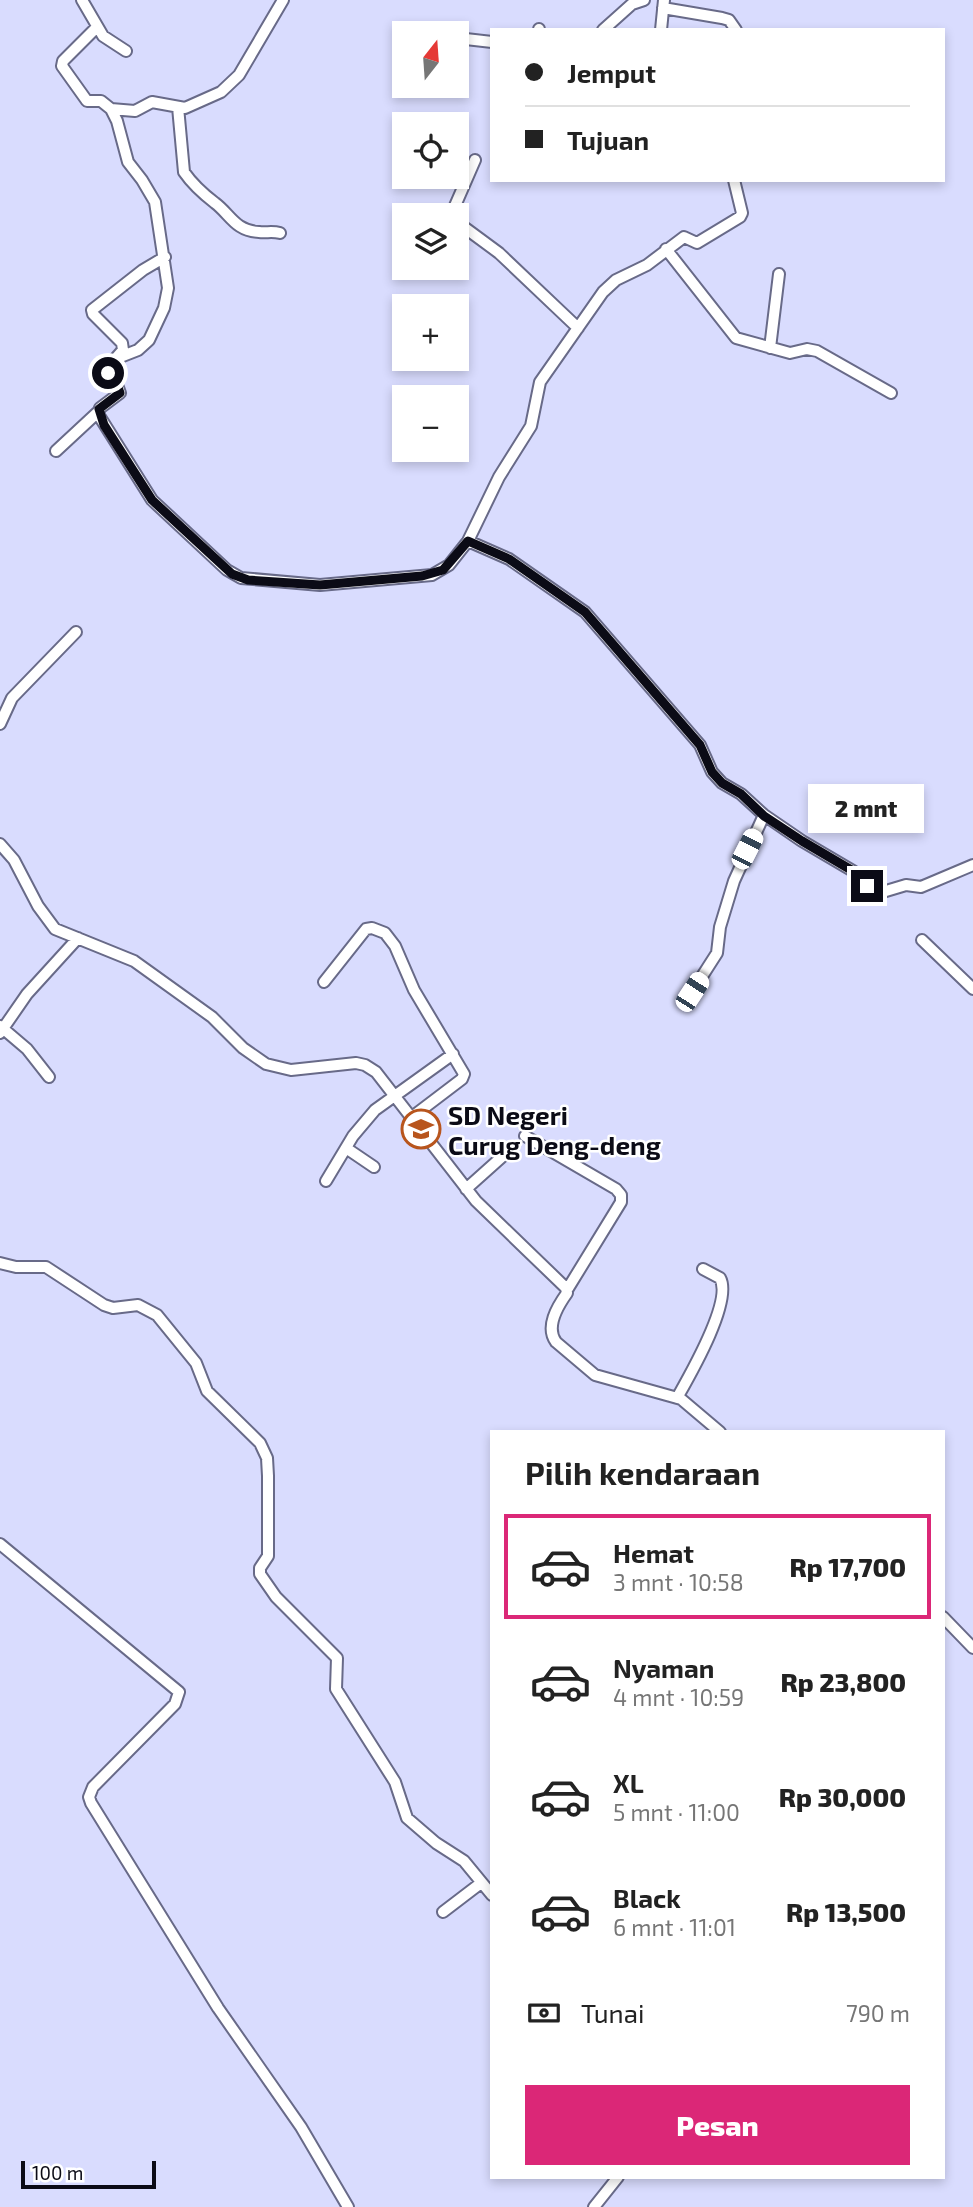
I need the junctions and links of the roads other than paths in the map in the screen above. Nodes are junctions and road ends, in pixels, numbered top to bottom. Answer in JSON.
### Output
{"nodes":[{"id":1,"x":82,"y":0,"type":"edge"},
{"id":2,"x":282,"y":0,"type":"edge"},
{"id":3,"x":644,"y":0,"type":"edge"},
{"id":4,"x":661,"y":3,"type":"edge"},
{"id":5,"x":97,"y":27,"type":"junction"},
{"id":6,"x":605,"y":28,"type":"edge"},
{"id":7,"x":660,"y":28,"type":"edge"},
{"id":8,"x":734,"y":28,"type":"edge"},
{"id":9,"x":469,"y":39,"type":"edge"},
{"id":10,"x":490,"y":42,"type":"edge"},
{"id":11,"x":126,"y":51,"type":"dead end"},
{"id":12,"x":177,"y":107,"type":"junction"},
{"id":13,"x":111,"y":109,"type":"junction"},
{"id":14,"x":475,"y":160,"type":"dead end"},
{"id":15,"x":735,"y":182,"type":"edge"},
{"id":16,"x":456,"y":203,"type":"edge"},
{"id":17,"x":469,"y":231,"type":"edge"},
{"id":18,"x":280,"y":233,"type":"dead end"},
{"id":19,"x":666,"y":249,"type":"junction"},
{"id":20,"x":165,"y":257,"type":"junction"},
{"id":21,"x":779,"y":274,"type":"dead end"},
{"id":22,"x":578,"y":328,"type":"junction"},
{"id":23,"x":770,"y":348,"type":"junction"},
{"id":24,"x":116,"y":359,"type":"junction"},
{"id":25,"x":891,"y":393,"type":"dead end"},
{"id":26,"x":98,"y":412,"type":"junction"},
{"id":27,"x":56,"y":451,"type":"dead end"},
{"id":28,"x":468,"y":541,"type":"junction"},
{"id":29,"x":76,"y":632,"type":"dead end"},
{"id":30,"x":0,"y":724,"type":"edge"},
{"id":31,"x":764,"y":816,"type":"junction"},
{"id":32,"x":0,"y":844,"type":"edge"},
{"id":33,"x":973,"y":865,"type":"edge"},
{"id":34,"x":78,"y":938,"type":"junction"},
{"id":35,"x":922,"y":940,"type":"dead end"},
{"id":36,"x":324,"y":982,"type":"dead end"},
{"id":37,"x":973,"y":989,"type":"edge"},
{"id":38,"x":692,"y":992,"type":"dead end"},
{"id":39,"x":1,"y":1029,"type":"edge"},
{"id":40,"x":453,"y":1054,"type":"junction"},
{"id":41,"x":49,"y":1077,"type":"dead end"},
{"id":42,"x":396,"y":1096,"type":"junction"},
{"id":43,"x":412,"y":1117,"type":"junction"},
{"id":44,"x":526,"y":1136,"type":"dead end"},
{"id":45,"x":346,"y":1148,"type":"junction"},
{"id":46,"x":504,"y":1155,"type":"dead end"},
{"id":47,"x":374,"y":1167,"type":"dead end"},
{"id":48,"x":326,"y":1181,"type":"dead end"},
{"id":49,"x":466,"y":1189,"type":"junction"},
{"id":50,"x":0,"y":1263,"type":"edge"},
{"id":51,"x":703,"y":1269,"type":"dead end"},
{"id":52,"x":567,"y":1290,"type":"junction"},
{"id":53,"x":677,"y":1398,"type":"junction"},
{"id":54,"x":717,"y":1430,"type":"edge"},
{"id":55,"x":0,"y":1544,"type":"edge"},
{"id":56,"x":945,"y":1619,"type":"edge"},
{"id":57,"x":973,"y":1648,"type":"edge"},
{"id":58,"x":481,"y":1883,"type":"junction"},
{"id":59,"x":490,"y":1893,"type":"edge"},
{"id":60,"x":443,"y":1912,"type":"dead end"},
{"id":61,"x":616,"y":2179,"type":"edge"},
{"id":62,"x":348,"y":2207,"type":"edge"},
{"id":63,"x":594,"y":2207,"type":"edge"}],
"edges":[{"from":1,"to":5,"type":"street"},
{"from":2,"to":12,"type":"street"},
{"from":3,"to":6,"type":"street"},
{"from":4,"to":7,"type":"street"},
{"from":4,"to":8,"type":"street"},
{"from":5,"to":11,"type":"street"},
{"from":5,"to":13,"type":"street"},
{"from":9,"to":10,"type":"street"},
{"from":12,"to":13,"type":"street"},
{"from":12,"to":18,"type":"street"},
{"from":13,"to":20,"type":"street"},
{"from":14,"to":16,"type":"street"},
{"from":15,"to":19,"type":"street"},
{"from":17,"to":22,"type":"street"},
{"from":19,"to":22,"type":"street"},
{"from":19,"to":23,"type":"street"},
{"from":20,"to":24,"type":"street"},
{"from":20,"to":24,"type":"street"},
{"from":21,"to":23,"type":"street"},
{"from":22,"to":28,"type":"street"},
{"from":23,"to":25,"type":"street"},
{"from":24,"to":26,"type":"street"},
{"from":26,"to":27,"type":"street"},
{"from":26,"to":28,"type":"street"},
{"from":28,"to":31,"type":"street"},
{"from":29,"to":30,"type":"street"},
{"from":31,"to":33,"type":"street"},
{"from":31,"to":38,"type":"street"},
{"from":32,"to":34,"type":"street"},
{"from":34,"to":39,"type":"street"},
{"from":34,"to":42,"type":"street"},
{"from":35,"to":37,"type":"street"},
{"from":36,"to":40,"type":"street"},
{"from":39,"to":41,"type":"street"},
{"from":40,"to":42,"type":"street"},
{"from":40,"to":43,"type":"street"},
{"from":42,"to":43,"type":"street"},
{"from":42,"to":45,"type":"street"},
{"from":43,"to":49,"type":"street"},
{"from":44,"to":52,"type":"street"},
{"from":45,"to":47,"type":"street"},
{"from":45,"to":48,"type":"street"},
{"from":46,"to":49,"type":"street"},
{"from":49,"to":52,"type":"street"},
{"from":50,"to":58,"type":"street"},
{"from":51,"to":53,"type":"street"},
{"from":52,"to":53,"type":"street"},
{"from":53,"to":54,"type":"street"},
{"from":55,"to":62,"type":"street"},
{"from":56,"to":57,"type":"street"},
{"from":58,"to":59,"type":"street"},
{"from":58,"to":60,"type":"street"},
{"from":61,"to":63,"type":"street"}]}
